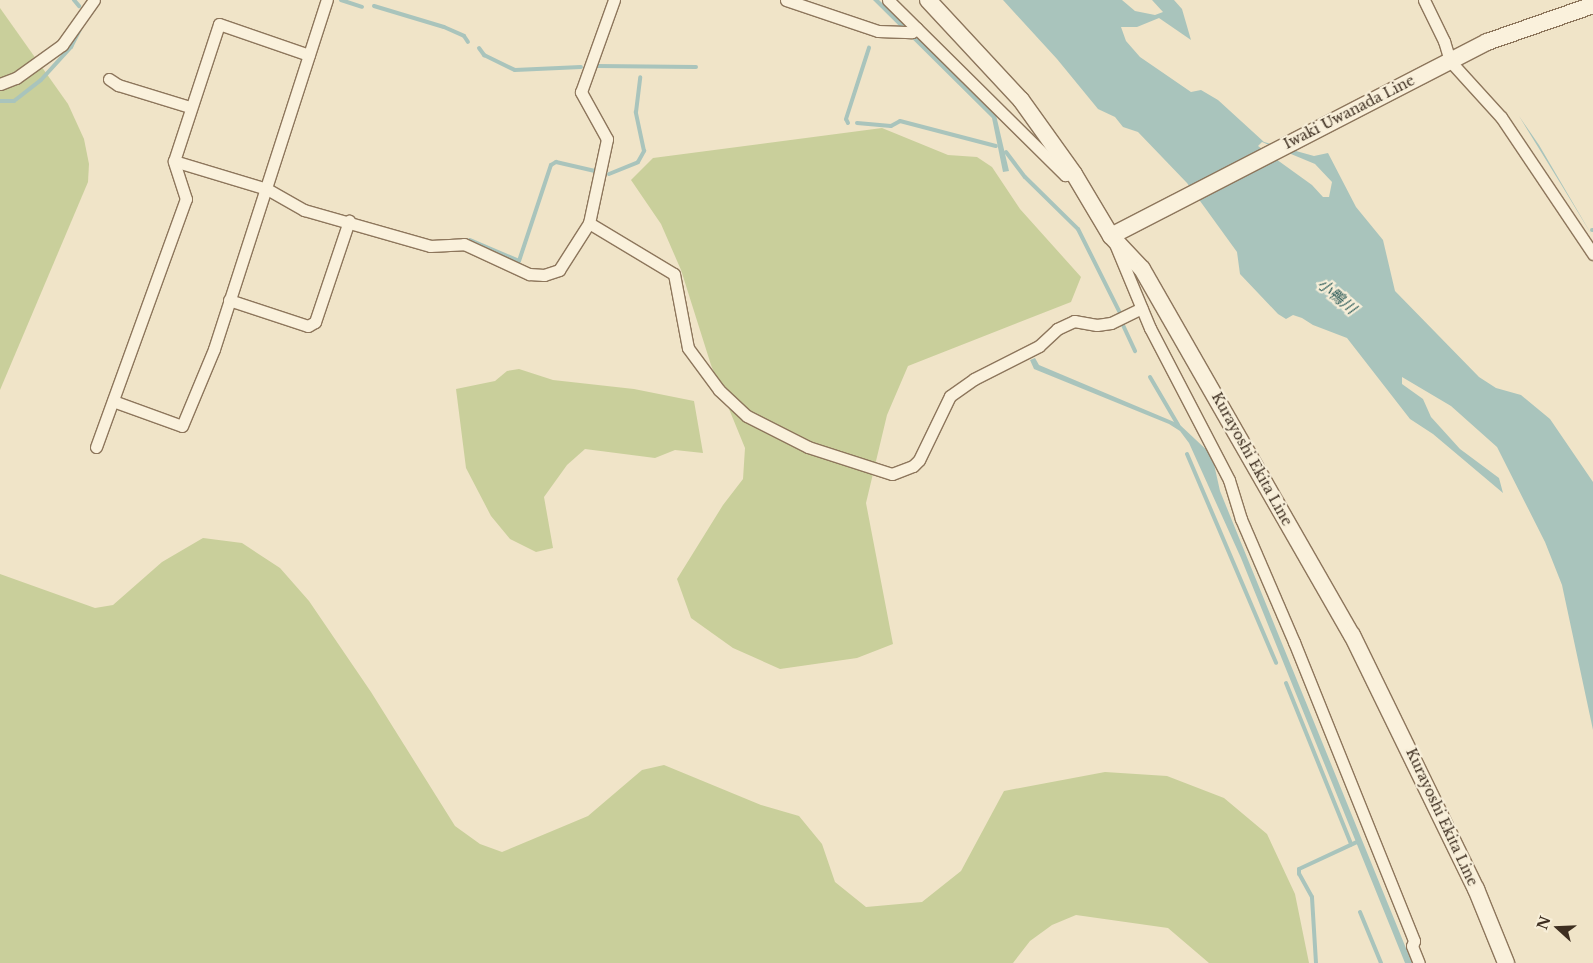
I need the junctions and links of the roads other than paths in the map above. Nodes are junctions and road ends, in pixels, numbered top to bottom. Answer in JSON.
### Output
{"nodes":[{"id":1,"x":94,"y":0,"type":"edge"},
{"id":2,"x":327,"y":0,"type":"edge"},
{"id":3,"x":614,"y":0,"type":"edge"},
{"id":4,"x":786,"y":0,"type":"edge"},
{"id":5,"x":888,"y":0,"type":"edge"},
{"id":6,"x":928,"y":0,"type":"edge"},
{"id":7,"x":1424,"y":0,"type":"edge"},
{"id":8,"x":1593,"y":5,"type":"edge"},
{"id":9,"x":917,"y":28,"type":"junction"},
{"id":10,"x":309,"y":55,"type":"junction"},
{"id":11,"x":1445,"y":63,"type":"junction"},
{"id":12,"x":108,"y":79,"type":"dead end"},
{"id":13,"x":0,"y":84,"type":"edge"},
{"id":14,"x":190,"y":107,"type":"junction"},
{"id":15,"x":174,"y":162,"type":"junction"},
{"id":16,"x":1074,"y":174,"type":"junction"},
{"id":17,"x":267,"y":189,"type":"junction"},
{"id":18,"x":349,"y":221,"type":"junction"},
{"id":19,"x":589,"y":223,"type":"junction"},
{"id":20,"x":1111,"y":236,"type":"junction"},
{"id":21,"x":1593,"y":254,"type":"edge"},
{"id":22,"x":229,"y":300,"type":"junction"},
{"id":23,"x":1142,"y":308,"type":"junction"},
{"id":24,"x":113,"y":401,"type":"junction"},
{"id":25,"x":96,"y":448,"type":"dead end"},
{"id":26,"x":1419,"y":963,"type":"edge"},
{"id":27,"x":1506,"y":963,"type":"edge"}],
"edges":[{"from":1,"to":13,"type":"street"},
{"from":2,"to":10,"type":"street"},
{"from":3,"to":19,"type":"street"},
{"from":4,"to":9,"type":"street"},
{"from":5,"to":9,"type":"street"},
{"from":6,"to":16,"type":"main road","name":"Kurayoshi Ekita Line"},
{"from":7,"to":11,"type":"street"},
{"from":8,"to":11,"type":"main road","name":"Iwaki Uwanada Line"},
{"from":9,"to":16,"type":"street"},
{"from":10,"to":14,"type":"street"},
{"from":10,"to":17,"type":"street"},
{"from":11,"to":20,"type":"main road","name":"Iwaki Uwanada Line"},
{"from":11,"to":21,"type":"street"},
{"from":12,"to":14,"type":"street"},
{"from":14,"to":15,"type":"street"},
{"from":15,"to":17,"type":"street"},
{"from":15,"to":24,"type":"street"},
{"from":16,"to":20,"type":"main road","name":"Kurayoshi Ekita Line"},
{"from":17,"to":18,"type":"street"},
{"from":17,"to":22,"type":"street"},
{"from":18,"to":19,"type":"street"},
{"from":18,"to":22,"type":"street"},
{"from":19,"to":23,"type":"street"},
{"from":20,"to":23,"type":"street"},
{"from":20,"to":27,"type":"main road","name":"Kurayoshi Ekita Line"},
{"from":22,"to":24,"type":"street"},
{"from":23,"to":26,"type":"street"},
{"from":24,"to":25,"type":"street"}]}
